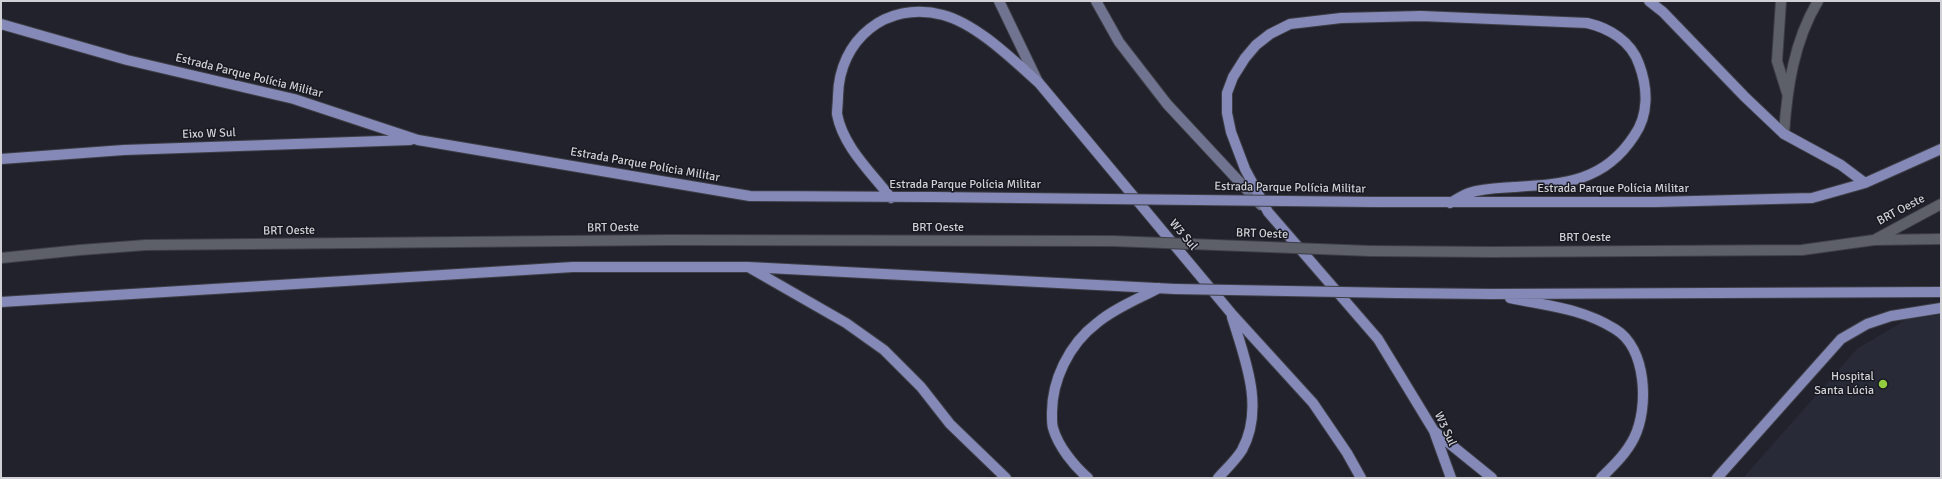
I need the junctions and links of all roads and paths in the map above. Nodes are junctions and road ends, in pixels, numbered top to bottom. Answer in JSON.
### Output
{"nodes":[{"id":1,"x":999,"y":1,"type":"edge"},
{"id":2,"x":1096,"y":1,"type":"edge"},
{"id":3,"x":1649,"y":1,"type":"edge"},
{"id":4,"x":1781,"y":1,"type":"edge"},
{"id":5,"x":1818,"y":1,"type":"edge"},
{"id":6,"x":1,"y":24,"type":"edge"},
{"id":7,"x":1039,"y":83,"type":"junction"},
{"id":8,"x":1787,"y":93,"type":"junction"},
{"id":9,"x":1784,"y":134,"type":"junction"},
{"id":10,"x":418,"y":140,"type":"junction"},
{"id":11,"x":1941,"y":149,"type":"edge"},
{"id":12,"x":1,"y":159,"type":"edge"},
{"id":13,"x":1865,"y":183,"type":"junction"},
{"id":14,"x":891,"y":198,"type":"junction"},
{"id":15,"x":1450,"y":203,"type":"junction"},
{"id":16,"x":1941,"y":204,"type":"edge"},
{"id":17,"x":1268,"y":212,"type":"junction"},
{"id":18,"x":1941,"y":239,"type":"edge"},
{"id":19,"x":1874,"y":240,"type":"junction"},
{"id":20,"x":1,"y":258,"type":"edge"},
{"id":21,"x":748,"y":267,"type":"junction"},
{"id":22,"x":1160,"y":288,"type":"junction"},
{"id":23,"x":1941,"y":292,"type":"edge"},
{"id":24,"x":1491,"y":294,"type":"junction"},
{"id":25,"x":1,"y":302,"type":"edge"},
{"id":26,"x":1941,"y":308,"type":"edge"},
{"id":27,"x":1231,"y":313,"type":"junction"},
{"id":28,"x":1434,"y":430,"type":"junction"},
{"id":29,"x":1006,"y":478,"type":"edge"},
{"id":30,"x":1088,"y":478,"type":"edge"},
{"id":31,"x":1218,"y":478,"type":"edge"},
{"id":32,"x":1361,"y":478,"type":"edge"},
{"id":33,"x":1451,"y":478,"type":"edge"},
{"id":34,"x":1492,"y":478,"type":"edge"},
{"id":35,"x":1601,"y":478,"type":"edge"},
{"id":36,"x":1717,"y":478,"type":"edge"}],
"edges":[{"from":1,"to":7,"type":"street","name":"W3 Sul"},
{"from":2,"to":17,"type":"street","name":"W3 Sul"},
{"from":3,"to":9,"type":"main road"},
{"from":4,"to":8,"type":"lane"},
{"from":5,"to":8,"type":"lane"},
{"from":6,"to":10,"type":"main road","name":"Estrada Parque Polícia Militar"},
{"from":7,"to":14,"type":"main road"},
{"from":7,"to":27,"type":"main road","name":"W3 Sul"},
{"from":8,"to":9,"type":"lane"},
{"from":9,"to":13,"type":"main road"},
{"from":10,"to":12,"type":"main road","name":"Eixo W Sul"},
{"from":10,"to":14,"type":"main road","name":"Estrada Parque Polícia Militar"},
{"from":11,"to":13,"type":"main road","name":"Estrada Parque Polícia Militar"},
{"from":13,"to":15,"type":"main road","name":"Estrada Parque Polícia Militar"},
{"from":14,"to":15,"type":"main road","name":"Estrada Parque Polícia Militar","bridge":true},
{"from":15,"to":17,"type":"main road"},
{"from":16,"to":19,"type":"lane","name":"BRT Oeste"},
{"from":17,"to":28,"type":"main road","name":"W3 Sul"},
{"from":18,"to":19,"type":"lane","name":"BRT Oeste"},
{"from":19,"to":20,"type":"lane","name":"BRT Oeste","bridge":true},
{"from":21,"to":22,"type":"main road"},
{"from":21,"to":25,"type":"main road"},
{"from":21,"to":29,"type":"main road"},
{"from":22,"to":24,"type":"main road","bridge":true},
{"from":22,"to":30,"type":"main road"},
{"from":23,"to":24,"type":"main road"},
{"from":24,"to":35,"type":"main road"},
{"from":26,"to":36,"type":"main road"},
{"from":27,"to":31,"type":"main road"},
{"from":27,"to":32,"type":"main road","name":"W3 Sul"},
{"from":28,"to":33,"type":"main road","name":"W3 Sul"},
{"from":28,"to":34,"type":"main road"}]}
